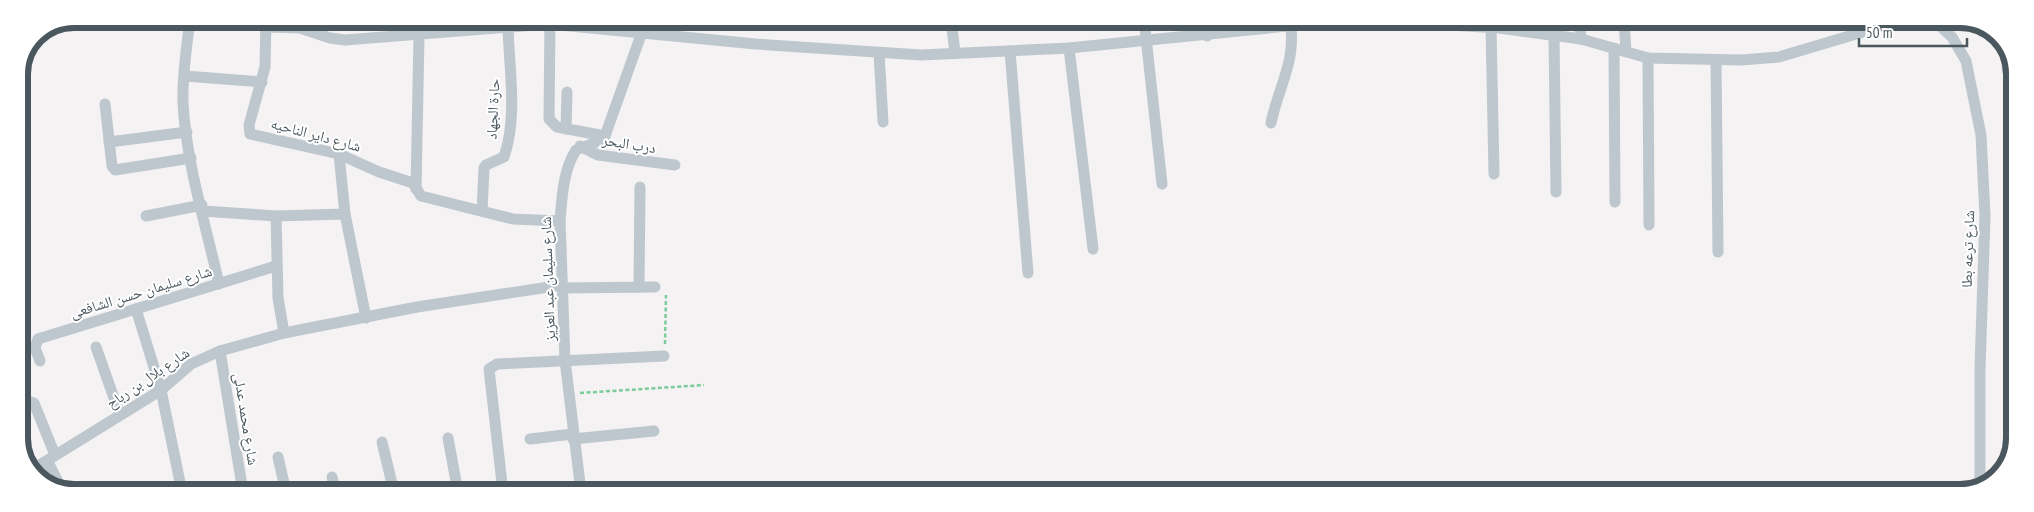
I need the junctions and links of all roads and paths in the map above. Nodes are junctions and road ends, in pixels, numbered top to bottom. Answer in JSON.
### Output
{"nodes":[{"id":1,"x":189,"y":28,"type":"edge"},
{"id":2,"x":266,"y":28,"type":"edge"},
{"id":3,"x":300,"y":28,"type":"edge"},
{"id":4,"x":498,"y":28,"type":"edge"},
{"id":5,"x":508,"y":28,"type":"edge"},
{"id":6,"x":549,"y":28,"type":"edge"},
{"id":7,"x":608,"y":28,"type":"edge"},
{"id":8,"x":671,"y":28,"type":"edge"},
{"id":9,"x":952,"y":28,"type":"edge"},
{"id":10,"x":1145,"y":28,"type":"edge"},
{"id":11,"x":1206,"y":28,"type":"edge"},
{"id":12,"x":1254,"y":28,"type":"edge"},
{"id":13,"x":1290,"y":28,"type":"edge"},
{"id":14,"x":1491,"y":28,"type":"edge"},
{"id":15,"x":1527,"y":28,"type":"edge"},
{"id":16,"x":1580,"y":28,"type":"edge"},
{"id":17,"x":1624,"y":28,"type":"edge"},
{"id":18,"x":1876,"y":28,"type":"edge"},
{"id":19,"x":1944,"y":28,"type":"edge"},
{"id":20,"x":642,"y":32,"type":"junction"},
{"id":21,"x":671,"y":35,"type":"junction"},
{"id":22,"x":1554,"y":35,"type":"junction"},
{"id":23,"x":419,"y":36,"type":"junction"},
{"id":24,"x":1207,"y":36,"type":"junction"},
{"id":25,"x":1581,"y":38,"type":"junction"},
{"id":26,"x":1147,"y":41,"type":"junction"},
{"id":27,"x":1069,"y":48,"type":"junction"},
{"id":28,"x":1614,"y":48,"type":"junction"},
{"id":29,"x":1010,"y":51,"type":"junction"},
{"id":30,"x":1626,"y":52,"type":"junction"},
{"id":31,"x":880,"y":53,"type":"junction"},
{"id":32,"x":955,"y":53,"type":"junction"},
{"id":33,"x":1648,"y":58,"type":"junction"},
{"id":34,"x":1716,"y":60,"type":"junction"},
{"id":35,"x":184,"y":76,"type":"junction"},
{"id":36,"x":262,"y":82,"type":"junction"},
{"id":37,"x":567,"y":92,"type":"dead end"},
{"id":38,"x":105,"y":104,"type":"dead end"},
{"id":39,"x":883,"y":122,"type":"dead end"},
{"id":40,"x":1271,"y":123,"type":"dead end"},
{"id":41,"x":566,"y":129,"type":"junction"},
{"id":42,"x":187,"y":132,"type":"junction"},
{"id":43,"x":605,"y":136,"type":"junction"},
{"id":44,"x":109,"y":142,"type":"junction"},
{"id":45,"x":580,"y":146,"type":"junction"},
{"id":46,"x":339,"y":154,"type":"junction"},
{"id":47,"x":191,"y":158,"type":"junction"},
{"id":48,"x":675,"y":166,"type":"dead end"},
{"id":49,"x":1494,"y":174,"type":"dead end"},
{"id":50,"x":1162,"y":184,"type":"dead end"},
{"id":51,"x":640,"y":187,"type":"dead end"},
{"id":52,"x":416,"y":189,"type":"junction"},
{"id":53,"x":1556,"y":192,"type":"dead end"},
{"id":54,"x":1615,"y":202,"type":"dead end"},
{"id":55,"x":202,"y":208,"type":"junction"},
{"id":56,"x":482,"y":211,"type":"junction"},
{"id":57,"x":346,"y":214,"type":"junction"},
{"id":58,"x":146,"y":216,"type":"dead end"},
{"id":59,"x":276,"y":216,"type":"junction"},
{"id":60,"x":560,"y":222,"type":"junction"},
{"id":61,"x":1649,"y":225,"type":"dead end"},
{"id":62,"x":1093,"y":250,"type":"dead end"},
{"id":63,"x":1718,"y":252,"type":"dead end"},
{"id":64,"x":276,"y":266,"type":"junction"},
{"id":65,"x":1028,"y":273,"type":"dead end"},
{"id":66,"x":220,"y":284,"type":"junction"},
{"id":67,"x":562,"y":286,"type":"junction"},
{"id":68,"x":639,"y":287,"type":"junction"},
{"id":69,"x":655,"y":287,"type":"joint"},
{"id":70,"x":136,"y":310,"type":"junction"},
{"id":71,"x":366,"y":318,"type":"junction"},
{"id":72,"x":284,"y":334,"type":"junction"},
{"id":73,"x":96,"y":347,"type":"dead end"},
{"id":74,"x":220,"y":351,"type":"junction"},
{"id":75,"x":664,"y":356,"type":"joint"},
{"id":76,"x":565,"y":360,"type":"junction"},
{"id":77,"x":40,"y":362,"type":"dead end"},
{"id":78,"x":704,"y":385,"type":"dead end"},
{"id":79,"x":161,"y":390,"type":"junction"},
{"id":80,"x":569,"y":394,"type":"junction"},
{"id":81,"x":28,"y":401,"type":"edge"},
{"id":82,"x":120,"y":415,"type":"junction"},
{"id":83,"x":654,"y":431,"type":"dead end"},
{"id":84,"x":573,"y":436,"type":"junction"},
{"id":85,"x":448,"y":438,"type":"dead end"},
{"id":86,"x":530,"y":438,"type":"dead end"},
{"id":87,"x":382,"y":442,"type":"dead end"},
{"id":88,"x":55,"y":455,"type":"junction"},
{"id":89,"x":278,"y":457,"type":"dead end"},
{"id":90,"x":43,"y":463,"type":"junction"},
{"id":91,"x":37,"y":466,"type":"edge"},
{"id":92,"x":332,"y":477,"type":"dead end"},
{"id":93,"x":1980,"y":480,"type":"edge"},
{"id":94,"x":58,"y":482,"type":"edge"},
{"id":95,"x":180,"y":484,"type":"edge"},
{"id":96,"x":242,"y":484,"type":"edge"},
{"id":97,"x":284,"y":484,"type":"edge"},
{"id":98,"x":334,"y":484,"type":"edge"},
{"id":99,"x":392,"y":484,"type":"edge"},
{"id":100,"x":457,"y":484,"type":"edge"},
{"id":101,"x":502,"y":484,"type":"edge"},
{"id":102,"x":580,"y":484,"type":"edge"}],
"edges":[{"from":1,"to":35,"type":"street"},
{"from":2,"to":36,"type":"street","name":"شارع داير الناحيه"},
{"from":3,"to":23,"type":"street","name":"شارع داير الناحيه"},
{"from":4,"to":23,"type":"street","name":"شارع داير الناحيه"},
{"from":5,"to":56,"type":"street","name":"حارة الجهاد"},
{"from":6,"to":41,"type":"street"},
{"from":7,"to":20,"type":"street","name":"شارع داير الناحيه"},
{"from":8,"to":21,"type":"street"},
{"from":9,"to":32,"type":"street"},
{"from":10,"to":26,"type":"street"},
{"from":11,"to":24,"type":"street"},
{"from":12,"to":24,"type":"street","name":"شارع داير الناحيه"},
{"from":13,"to":40,"type":"street"},
{"from":14,"to":49,"type":"street"},
{"from":15,"to":22,"type":"street","name":"شارع داير الناحيه"},
{"from":16,"to":25,"type":"street"},
{"from":17,"to":30,"type":"street"},
{"from":18,"to":34,"type":"street","name":"شارع داير الناحيه"},
{"from":19,"to":93,"type":"street","name":"شارع ترعه بطا"},
{"from":20,"to":21,"type":"street","name":"شارع داير الناحيه"},
{"from":20,"to":43,"type":"street"},
{"from":21,"to":31,"type":"street","name":"شارع داير الناحيه"},
{"from":22,"to":25,"type":"street","name":"شارع داير الناحيه"},
{"from":22,"to":53,"type":"street"},
{"from":23,"to":52,"type":"street"},
{"from":24,"to":26,"type":"street","name":"شارع داير الناحيه"},
{"from":25,"to":28,"type":"street","name":"شارع داير الناحيه"},
{"from":26,"to":27,"type":"street","name":"شارع داير الناحيه"},
{"from":26,"to":50,"type":"street"},
{"from":27,"to":29,"type":"street","name":"شارع داير الناحيه"},
{"from":27,"to":62,"type":"street"},
{"from":28,"to":30,"type":"street","name":"شارع داير الناحيه"},
{"from":28,"to":54,"type":"street"},
{"from":29,"to":32,"type":"street","name":"شارع داير الناحيه"},
{"from":29,"to":65,"type":"street"},
{"from":30,"to":33,"type":"street","name":"شارع داير الناحيه"},
{"from":31,"to":32,"type":"street","name":"شارع داير الناحيه"},
{"from":31,"to":39,"type":"street"},
{"from":33,"to":34,"type":"street","name":"شارع داير الناحيه"},
{"from":33,"to":61,"type":"street"},
{"from":34,"to":63,"type":"street"},
{"from":35,"to":36,"type":"street"},
{"from":35,"to":42,"type":"street"},
{"from":36,"to":46,"type":"street","name":"شارع داير الناحيه"},
{"from":37,"to":41,"type":"street"},
{"from":38,"to":44,"type":"street"},
{"from":41,"to":43,"type":"street"},
{"from":42,"to":44,"type":"street"},
{"from":42,"to":47,"type":"street"},
{"from":43,"to":45,"type":"street"},
{"from":44,"to":47,"type":"street"},
{"from":45,"to":48,"type":"street","name":"درب البحر"},
{"from":45,"to":60,"type":"street","name":"شارع سليمان عبد العزيز"},
{"from":46,"to":52,"type":"street","name":"شارع داير الناحيه"},
{"from":46,"to":57,"type":"street"},
{"from":47,"to":55,"type":"street"},
{"from":51,"to":68,"type":"street"},
{"from":52,"to":56,"type":"street","name":"شارع داير الناحيه"},
{"from":55,"to":58,"type":"street"},
{"from":55,"to":59,"type":"street"},
{"from":55,"to":66,"type":"street"},
{"from":56,"to":60,"type":"street","name":"شارع داير الناحيه"},
{"from":57,"to":59,"type":"street"},
{"from":57,"to":71,"type":"street"},
{"from":59,"to":64,"type":"street"},
{"from":60,"to":67,"type":"street","name":"شارع سليمان عبد العزيز"},
{"from":64,"to":66,"type":"street","name":"شارع سليمان حسن الشافعى"},
{"from":64,"to":72,"type":"street"},
{"from":66,"to":70,"type":"street","name":"شارع سليمان حسن الشافعى"},
{"from":67,"to":68,"type":"street","name":"شارع بلال بن رباح"},
{"from":67,"to":71,"type":"street","name":"شارع بلال بن رباح"},
{"from":67,"to":76,"type":"street","name":"شارع سليمان عبد العزيز"},
{"from":68,"to":69,"type":"street","name":"شارع بلال بن رباح"},
{"from":69,"to":75,"type":"path"},
{"from":70,"to":77,"type":"street","name":"شارع سليمان حسن الشافعى"},
{"from":70,"to":79,"type":"street"},
{"from":71,"to":72,"type":"street","name":"شارع بلال بن رباح"},
{"from":72,"to":74,"type":"street","name":"شارع بلال بن رباح"},
{"from":73,"to":82,"type":"street"},
{"from":74,"to":79,"type":"street","name":"شارع بلال بن رباح"},
{"from":74,"to":96,"type":"street","name":"شارع محمد عدلى"},
{"from":75,"to":76,"type":"street"},
{"from":76,"to":80,"type":"street","name":"شارع سليمان عبد العزيز"},
{"from":76,"to":101,"type":"street"},
{"from":78,"to":80,"type":"path"},
{"from":79,"to":82,"type":"street","name":"شارع بلال بن رباح"},
{"from":79,"to":95,"type":"street"},
{"from":80,"to":84,"type":"street","name":"شارع سليمان عبد العزيز"},
{"from":81,"to":88,"type":"street"},
{"from":82,"to":88,"type":"street","name":"شارع بلال بن رباح"},
{"from":83,"to":84,"type":"street"},
{"from":84,"to":86,"type":"street"},
{"from":84,"to":102,"type":"street","name":"شارع سليمان عبد العزيز"},
{"from":85,"to":100,"type":"street"},
{"from":87,"to":99,"type":"street"},
{"from":88,"to":90,"type":"street","name":"شارع بلال بن رباح"},
{"from":89,"to":97,"type":"street"},
{"from":90,"to":91,"type":"street","name":"شارع بلال بن رباح"},
{"from":90,"to":94,"type":"street"},
{"from":92,"to":98,"type":"street"}]}
